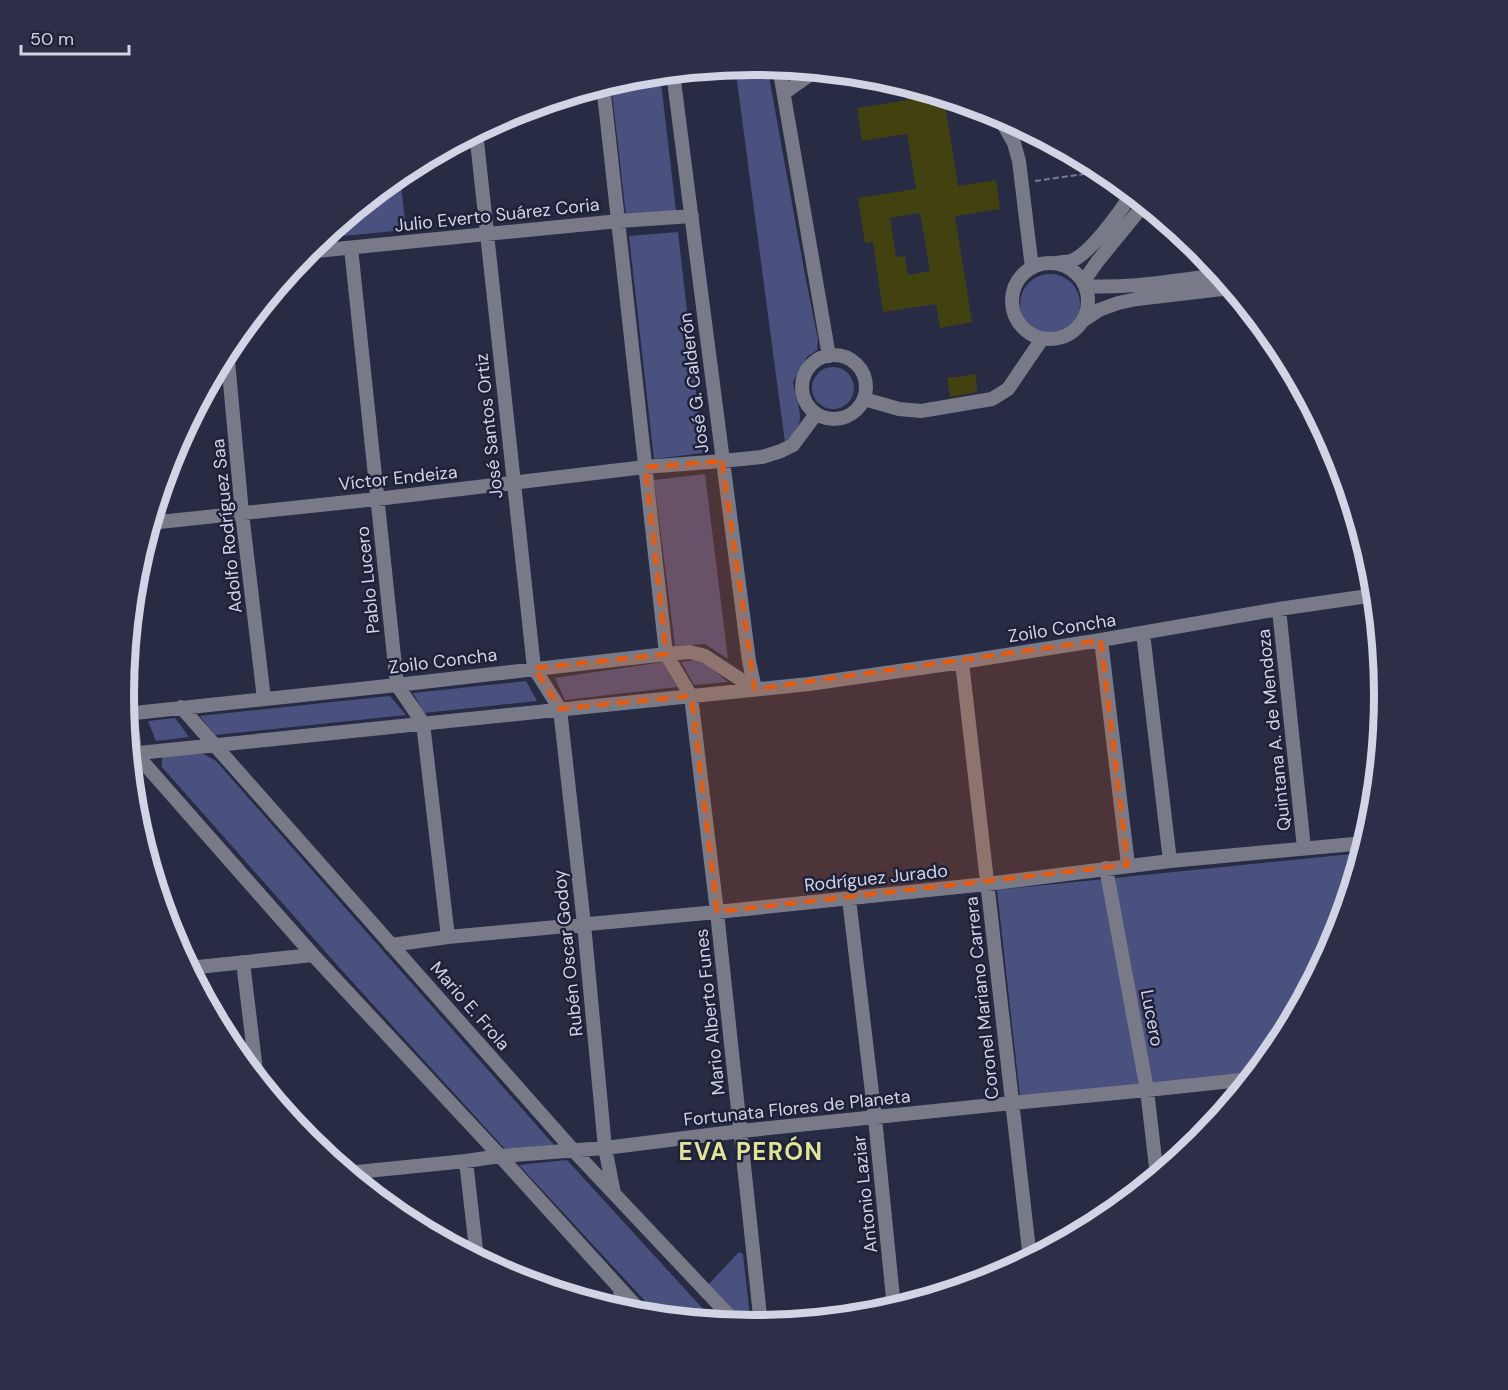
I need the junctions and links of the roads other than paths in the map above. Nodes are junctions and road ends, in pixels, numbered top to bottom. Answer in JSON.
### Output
{"nodes":[{"id":1,"x":781,"y":76,"type":"edge"},
{"id":2,"x":805,"y":77,"type":"edge"},
{"id":3,"x":674,"y":80,"type":"edge"},
{"id":4,"x":784,"y":93,"type":"junction"},
{"id":5,"x":604,"y":94,"type":"edge"},
{"id":6,"x":1006,"y":129,"type":"edge"},
{"id":7,"x":477,"y":141,"type":"edge"},
{"id":8,"x":1128,"y":200,"type":"edge"},
{"id":9,"x":1139,"y":210,"type":"edge"},
{"id":10,"x":692,"y":216,"type":"junction"},
{"id":11,"x":619,"y":221,"type":"junction"},
{"id":12,"x":487,"y":234,"type":"junction"},
{"id":13,"x":351,"y":248,"type":"junction"},
{"id":14,"x":323,"y":251,"type":"edge"},
{"id":15,"x":1053,"y":263,"type":"junction"},
{"id":16,"x":1032,"y":268,"type":"junction"},
{"id":17,"x":1211,"y":276,"type":"edge"},
{"id":18,"x":1084,"y":284,"type":"junction"},
{"id":19,"x":1222,"y":289,"type":"edge"},
{"id":20,"x":1084,"y":320,"type":"junction"},
{"id":21,"x":1042,"y":339,"type":"junction"},
{"id":22,"x":829,"y":356,"type":"junction"},
{"id":23,"x":229,"y":366,"type":"edge"},
{"id":24,"x":864,"y":399,"type":"junction"},
{"id":25,"x":816,"y":414,"type":"junction"},
{"id":26,"x":722,"y":461,"type":"junction"},
{"id":27,"x":645,"y":467,"type":"junction"},
{"id":28,"x":513,"y":483,"type":"junction"},
{"id":29,"x":377,"y":499,"type":"junction"},
{"id":30,"x":242,"y":513,"type":"junction"},
{"id":31,"x":159,"y":522,"type":"edge"},
{"id":32,"x":1366,"y":596,"type":"edge"},
{"id":33,"x":1279,"y":609,"type":"junction"},
{"id":34,"x":1143,"y":633,"type":"junction"},
{"id":35,"x":1101,"y":640,"type":"junction"},
{"id":36,"x":666,"y":654,"type":"junction"},
{"id":37,"x":962,"y":662,"type":"junction"},
{"id":38,"x":534,"y":668,"type":"junction"},
{"id":39,"x":397,"y":685,"type":"junction"},
{"id":40,"x":755,"y":689,"type":"junction"},
{"id":41,"x":691,"y":696,"type":"junction"},
{"id":42,"x":264,"y":699,"type":"junction"},
{"id":43,"x":181,"y":707,"type":"junction"},
{"id":44,"x":561,"y":709,"type":"junction"},
{"id":45,"x":134,"y":713,"type":"edge"},
{"id":46,"x":423,"y":723,"type":"junction"},
{"id":47,"x":214,"y":745,"type":"junction"},
{"id":48,"x":137,"y":753,"type":"edge"},
{"id":49,"x":137,"y":760,"type":"edge"},
{"id":50,"x":1356,"y":844,"type":"edge"},
{"id":51,"x":1304,"y":848,"type":"junction"},
{"id":52,"x":1170,"y":861,"type":"junction"},
{"id":53,"x":1128,"y":865,"type":"junction"},
{"id":54,"x":1106,"y":868,"type":"junction"},
{"id":55,"x":987,"y":884,"type":"junction"},
{"id":56,"x":849,"y":898,"type":"junction"},
{"id":57,"x":717,"y":912,"type":"junction"},
{"id":58,"x":584,"y":924,"type":"junction"},
{"id":59,"x":448,"y":937,"type":"junction"},
{"id":60,"x":391,"y":945,"type":"junction"},
{"id":61,"x":313,"y":955,"type":"junction"},
{"id":62,"x":243,"y":962,"type":"junction"},
{"id":63,"x":197,"y":967,"type":"edge"},
{"id":64,"x":255,"y":1063,"type":"edge"},
{"id":65,"x":1239,"y":1080,"type":"edge"},
{"id":66,"x":1147,"y":1090,"type":"junction"},
{"id":67,"x":1012,"y":1103,"type":"junction"},
{"id":68,"x":875,"y":1118,"type":"junction"},
{"id":69,"x":741,"y":1131,"type":"junction"},
{"id":70,"x":605,"y":1148,"type":"junction"},
{"id":71,"x":572,"y":1149,"type":"junction"},
{"id":72,"x":500,"y":1156,"type":"junction"},
{"id":73,"x":466,"y":1161,"type":"junction"},
{"id":74,"x":1156,"y":1167,"type":"edge"},
{"id":75,"x":358,"y":1172,"type":"edge"},
{"id":76,"x":614,"y":1193,"type":"junction"},
{"id":77,"x":476,"y":1249,"type":"edge"},
{"id":78,"x":1029,"y":1250,"type":"edge"},
{"id":79,"x":620,"y":1289,"type":"junction"},
{"id":80,"x":893,"y":1299,"type":"edge"},
{"id":81,"x":621,"y":1300,"type":"edge"},
{"id":82,"x":634,"y":1303,"type":"edge"},
{"id":83,"x":728,"y":1314,"type":"edge"},
{"id":84,"x":760,"y":1315,"type":"edge"}],
"edges":[{"from":1,"to":4,"type":"street"},
{"from":2,"to":4,"type":"street"},
{"from":3,"to":10,"type":"street","name":"José G. Calderón"},
{"from":4,"to":22,"type":"street"},
{"from":5,"to":11,"type":"street"},
{"from":6,"to":16,"type":"street"},
{"from":7,"to":12,"type":"street","name":"José Santos Ortiz"},
{"from":8,"to":15,"type":"street"},
{"from":9,"to":18,"type":"street"},
{"from":10,"to":11,"type":"street","name":"Julio Everto Suárez Coria"},
{"from":10,"to":26,"type":"street","name":"José G. Calderón"},
{"from":11,"to":12,"type":"street","name":"Julio Everto Suárez Coria"},
{"from":11,"to":27,"type":"street"},
{"from":12,"to":13,"type":"street","name":"Julio Everto Suárez Coria"},
{"from":12,"to":28,"type":"street","name":"José Santos Ortiz"},
{"from":13,"to":14,"type":"street","name":"Julio Everto Suárez Coria"},
{"from":13,"to":29,"type":"street","name":"Pablo Lucero"},
{"from":15,"to":16,"type":"street"},
{"from":15,"to":18,"type":"street"},
{"from":16,"to":21,"type":"street"},
{"from":17,"to":18,"type":"street"},
{"from":18,"to":20,"type":"street"},
{"from":19,"to":20,"type":"street"},
{"from":20,"to":21,"type":"street"},
{"from":21,"to":24,"type":"street"},
{"from":22,"to":24,"type":"street"},
{"from":22,"to":25,"type":"street"},
{"from":23,"to":30,"type":"street","name":"Adolfo Rodríguez Saa"},
{"from":24,"to":25,"type":"street"},
{"from":25,"to":26,"type":"street","name":"Víctor Endeiza"},
{"from":26,"to":27,"type":"street","name":"Víctor Endeiza"},
{"from":26,"to":40,"type":"street","name":"José G. Calderón"},
{"from":27,"to":28,"type":"street","name":"Víctor Endeiza"},
{"from":27,"to":36,"type":"street"},
{"from":28,"to":29,"type":"street","name":"Víctor Endeiza"},
{"from":28,"to":38,"type":"street","name":"José Santos Ortiz"},
{"from":29,"to":30,"type":"street","name":"Víctor Endeiza"},
{"from":29,"to":39,"type":"street","name":"Pablo Lucero"},
{"from":30,"to":31,"type":"street","name":"Víctor Endeiza"},
{"from":30,"to":42,"type":"street","name":"Adolfo Rodríguez Saa"},
{"from":32,"to":33,"type":"street","name":"Zoilo Concha"},
{"from":33,"to":34,"type":"street","name":"Zoilo Concha"},
{"from":33,"to":51,"type":"street","name":"Quintana A. de Mendoza"},
{"from":34,"to":35,"type":"street","name":"Zoilo Concha"},
{"from":34,"to":52,"type":"street"},
{"from":35,"to":37,"type":"street","name":"Zoilo Concha"},
{"from":35,"to":53,"type":"street"},
{"from":36,"to":38,"type":"street","name":"Zoilo Concha"},
{"from":36,"to":40,"type":"street","name":"Zoilo Concha"},
{"from":36,"to":41,"type":"street"},
{"from":37,"to":40,"type":"street","name":"Zoilo Concha"},
{"from":37,"to":55,"type":"street","name":"Coronel Mariano Carrera"},
{"from":38,"to":39,"type":"street","name":"Zoilo Concha"},
{"from":38,"to":44,"type":"street","name":"José Santos Ortiz"},
{"from":39,"to":42,"type":"street","name":"Zoilo Concha"},
{"from":39,"to":46,"type":"street","name":"Pablo Lucero"},
{"from":40,"to":41,"type":"street","name":"Zoilo Concha"},
{"from":41,"to":44,"type":"street","name":"Zoilo Concha"},
{"from":41,"to":57,"type":"street","name":"Mario Alberto Funes"},
{"from":42,"to":43,"type":"street","name":"Zoilo Concha"},
{"from":43,"to":45,"type":"street","name":"Zoilo Concha"},
{"from":43,"to":47,"type":"street","name":"Mario E. Frola"},
{"from":44,"to":46,"type":"street","name":"Zoilo Concha"},
{"from":44,"to":58,"type":"street","name":"Rubén Oscar Godoy"},
{"from":46,"to":47,"type":"street","name":"Zoilo Concha"},
{"from":46,"to":59,"type":"street","name":"Pablo Lucero"},
{"from":47,"to":48,"type":"street","name":"Zoilo Concha"},
{"from":47,"to":60,"type":"street","name":"Mario E. Frola"},
{"from":49,"to":61,"type":"street"},
{"from":50,"to":51,"type":"street","name":"Rodríguez Jurado"},
{"from":51,"to":52,"type":"street","name":"Rodríguez Jurado"},
{"from":52,"to":53,"type":"street","name":"Rodríguez Jurado"},
{"from":53,"to":54,"type":"street","name":"Rodríguez Jurado"},
{"from":54,"to":55,"type":"street","name":"Rodríguez Jurado"},
{"from":54,"to":66,"type":"street","name":"Lucero"},
{"from":55,"to":56,"type":"street","name":"Rodríguez Jurado"},
{"from":55,"to":67,"type":"street","name":"Coronel Mariano Carrera"},
{"from":56,"to":57,"type":"street","name":"Rodríguez Jurado"},
{"from":56,"to":68,"type":"street","name":"Antonio Laziar"},
{"from":57,"to":58,"type":"street","name":"Rodríguez Jurado"},
{"from":57,"to":69,"type":"street","name":"Mario Alberto Funes"},
{"from":58,"to":59,"type":"street","name":"Rodríguez Jurado"},
{"from":58,"to":70,"type":"street","name":"Rubén Oscar Godoy"},
{"from":59,"to":60,"type":"street","name":"Rodríguez Jurado"},
{"from":60,"to":71,"type":"street","name":"Mario E. Frola"},
{"from":61,"to":62,"type":"street"},
{"from":61,"to":72,"type":"street"},
{"from":62,"to":63,"type":"street"},
{"from":62,"to":64,"type":"street"},
{"from":65,"to":66,"type":"street","name":"Fortunata Flores de Planeta"},
{"from":66,"to":67,"type":"street","name":"Fortunata Flores de Planeta"},
{"from":66,"to":74,"type":"street","name":"Lucero"},
{"from":67,"to":68,"type":"street","name":"Fortunata Flores de Planeta"},
{"from":67,"to":78,"type":"street","name":"Coronel Mariano Carrera"},
{"from":68,"to":69,"type":"street","name":"Fortunata Flores de Planeta"},
{"from":68,"to":80,"type":"street","name":"Antonio Laziar"},
{"from":69,"to":70,"type":"street","name":"Fortunata Flores de Planeta"},
{"from":69,"to":84,"type":"street","name":"Mario Alberto Funes"},
{"from":70,"to":71,"type":"street","name":"Fortunata Flores de Planeta"},
{"from":70,"to":76,"type":"street","name":"Rubén Oscar Godoy"},
{"from":71,"to":72,"type":"street","name":"Fortunata Flores de Planeta"},
{"from":71,"to":76,"type":"street","name":"Mario E. Frola"},
{"from":72,"to":73,"type":"street","name":"Fortunata Flores de Planeta"},
{"from":72,"to":79,"type":"street"},
{"from":73,"to":75,"type":"street","name":"Fortunata Flores de Planeta"},
{"from":73,"to":77,"type":"street"},
{"from":76,"to":83,"type":"street","name":"Mario E. Frola"},
{"from":79,"to":81,"type":"street"},
{"from":79,"to":82,"type":"street"}]}
